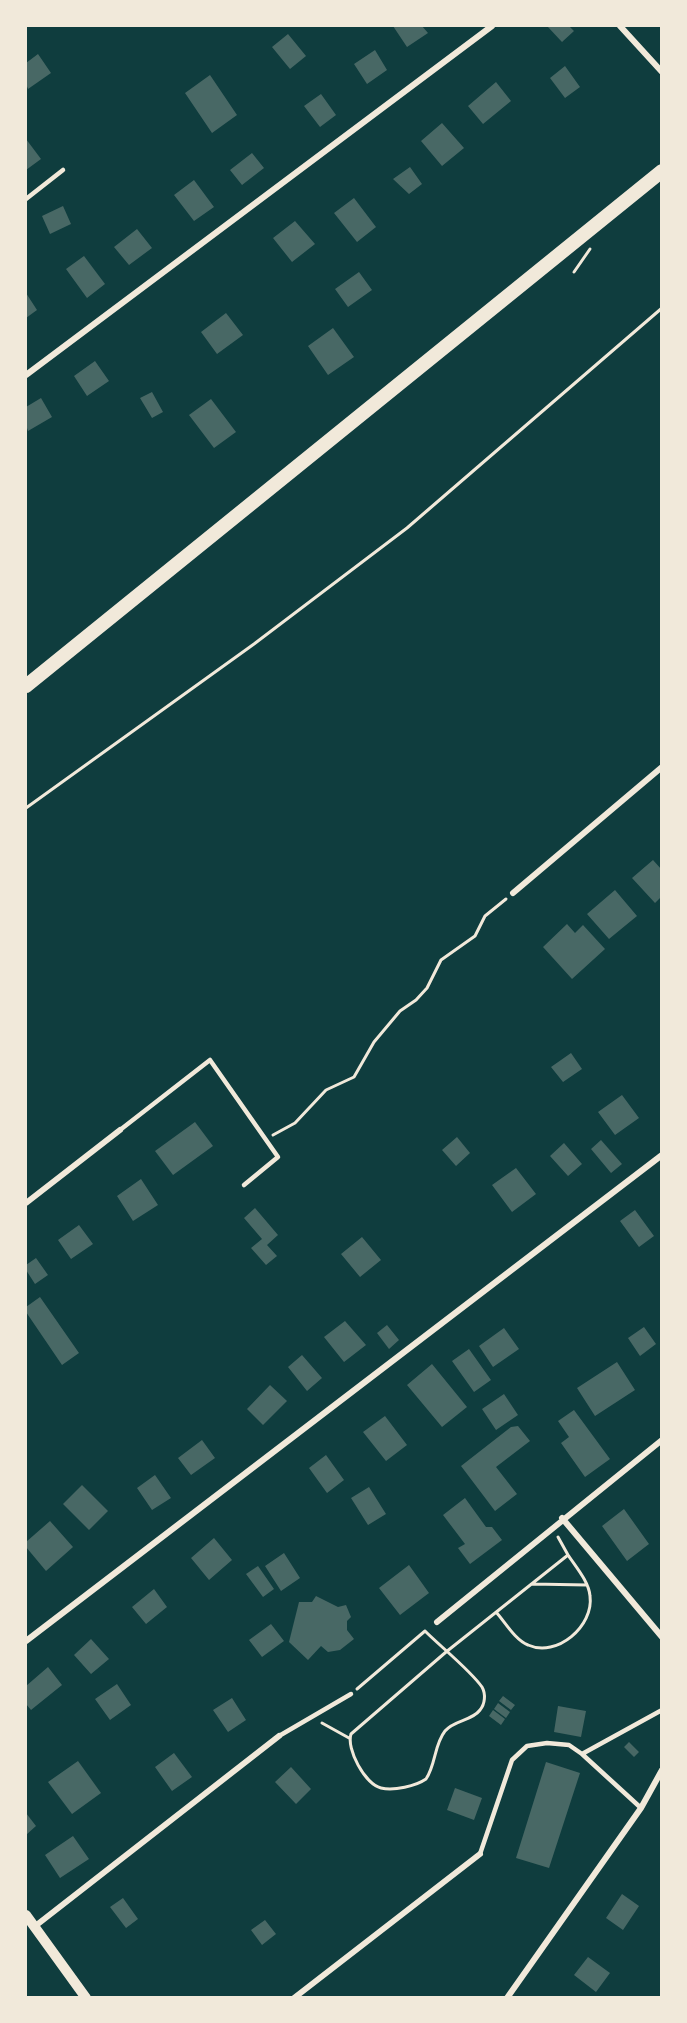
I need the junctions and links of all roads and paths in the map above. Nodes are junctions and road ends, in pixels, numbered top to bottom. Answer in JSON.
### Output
{"nodes":[{"id":1,"x":492,"y":26,"type":"edge"},
{"id":2,"x":620,"y":26,"type":"edge"},
{"id":3,"x":662,"y":72,"type":"edge"},
{"id":4,"x":63,"y":170,"type":"dead end"},
{"id":5,"x":662,"y":171,"type":"edge"},
{"id":6,"x":26,"y":199,"type":"edge"},
{"id":7,"x":662,"y":308,"type":"edge"},
{"id":8,"x":26,"y":375,"type":"edge"},
{"id":9,"x":26,"y":686,"type":"edge"},
{"id":10,"x":662,"y":766,"type":"edge"},
{"id":11,"x":26,"y":808,"type":"edge"},
{"id":12,"x":513,"y":893,"type":"joint"},
{"id":13,"x":120,"y":1130,"type":"joint"},
{"id":14,"x":266,"y":1139,"type":"junction"},
{"id":15,"x":662,"y":1155,"type":"edge"},
{"id":16,"x":244,"y":1185,"type":"dead end"},
{"id":17,"x":26,"y":1203,"type":"edge"},
{"id":18,"x":662,"y":1440,"type":"edge"},
{"id":19,"x":562,"y":1518,"type":"junction"},
{"id":20,"x":552,"y":1527,"type":"junction"},
{"id":21,"x":568,"y":1555,"type":"junction"},
{"id":22,"x":530,"y":1584,"type":"junction"},
{"id":23,"x":586,"y":1585,"type":"junction"},
{"id":24,"x":496,"y":1611,"type":"junction"},
{"id":25,"x":436,"y":1622,"type":"joint"},
{"id":26,"x":425,"y":1631,"type":"junction"},
{"id":27,"x":662,"y":1637,"type":"edge"},
{"id":28,"x":26,"y":1641,"type":"edge"},
{"id":29,"x":446,"y":1652,"type":"junction"},
{"id":30,"x":351,"y":1694,"type":"joint"},
{"id":31,"x":662,"y":1710,"type":"edge"},
{"id":32,"x":310,"y":1717,"type":"junction"},
{"id":33,"x":279,"y":1736,"type":"joint"},
{"id":34,"x":350,"y":1738,"type":"junction"},
{"id":35,"x":582,"y":1754,"type":"junction"},
{"id":36,"x":662,"y":1770,"type":"edge"},
{"id":37,"x":641,"y":1809,"type":"junction"},
{"id":38,"x":480,"y":1854,"type":"joint"},
{"id":39,"x":26,"y":1915,"type":"edge"},
{"id":40,"x":34,"y":1926,"type":"junction"},
{"id":41,"x":86,"y":1998,"type":"edge"},
{"id":42,"x":294,"y":1998,"type":"edge"},
{"id":43,"x":507,"y":1998,"type":"edge"}],
"edges":[{"from":1,"to":8,"type":"street"},
{"from":2,"to":3,"type":"street"},
{"from":4,"to":6,"type":"lane"},
{"from":5,"to":9,"type":"main road"},
{"from":7,"to":11,"type":"path"},
{"from":10,"to":12,"type":"street"},
{"from":12,"to":14,"type":"path"},
{"from":13,"to":14,"type":"lane"},
{"from":13,"to":17,"type":"street"},
{"from":14,"to":16,"type":"lane"},
{"from":15,"to":28,"type":"street"},
{"from":18,"to":19,"type":"street"},
{"from":19,"to":20,"type":"street"},
{"from":19,"to":27,"type":"street"},
{"from":20,"to":21,"type":"path"},
{"from":20,"to":25,"type":"street"},
{"from":21,"to":22,"type":"path"},
{"from":21,"to":23,"type":"path"},
{"from":22,"to":23,"type":"path"},
{"from":22,"to":24,"type":"path"},
{"from":23,"to":24,"type":"path"},
{"from":24,"to":29,"type":"path"},
{"from":25,"to":26,"type":"path"},
{"from":26,"to":29,"type":"path"},
{"from":26,"to":30,"type":"path"},
{"from":29,"to":34,"type":"path"},
{"from":29,"to":34,"type":"path"},
{"from":30,"to":32,"type":"lane"},
{"from":31,"to":35,"type":"lane"},
{"from":32,"to":33,"type":"lane"},
{"from":32,"to":34,"type":"path"},
{"from":33,"to":40,"type":"street"},
{"from":35,"to":37,"type":"lane"},
{"from":35,"to":38,"type":"lane"},
{"from":36,"to":37,"type":"street"},
{"from":37,"to":43,"type":"street"},
{"from":38,"to":42,"type":"street"},
{"from":39,"to":40,"type":"street"},
{"from":40,"to":41,"type":"street"}]}
